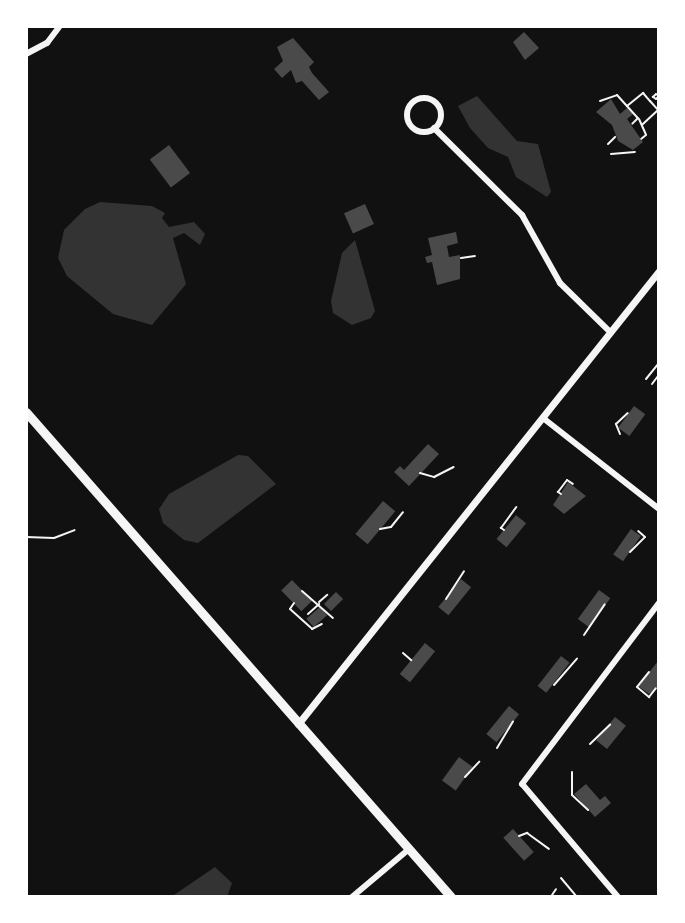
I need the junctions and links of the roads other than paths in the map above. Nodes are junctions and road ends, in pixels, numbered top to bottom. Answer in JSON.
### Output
{"nodes":[{"id":1,"x":60,"y":26,"type":"edge"},
{"id":2,"x":26,"y":54,"type":"edge"},
{"id":3,"x":434,"y":128,"type":"junction"},
{"id":4,"x":659,"y":271,"type":"edge"},
{"id":5,"x":610,"y":332,"type":"junction"},
{"id":6,"x":26,"y":412,"type":"edge"},
{"id":7,"x":543,"y":418,"type":"junction"},
{"id":8,"x":659,"y":509,"type":"edge"},
{"id":9,"x":659,"y":603,"type":"edge"},
{"id":10,"x":298,"y":724,"type":"junction"},
{"id":11,"x":409,"y":849,"type":"junction"},
{"id":12,"x":352,"y":897,"type":"edge"},
{"id":13,"x":451,"y":897,"type":"edge"},
{"id":14,"x":618,"y":897,"type":"edge"}],
"edges":[{"from":1,"to":2,"type":"street"},
{"from":3,"to":3,"type":"street"},
{"from":3,"to":5,"type":"street"},
{"from":4,"to":5,"type":"street"},
{"from":5,"to":7,"type":"street"},
{"from":6,"to":10,"type":"main road"},
{"from":7,"to":8,"type":"street"},
{"from":7,"to":10,"type":"street"},
{"from":9,"to":14,"type":"street"},
{"from":10,"to":11,"type":"main road"},
{"from":11,"to":12,"type":"street"},
{"from":11,"to":13,"type":"main road"}]}
